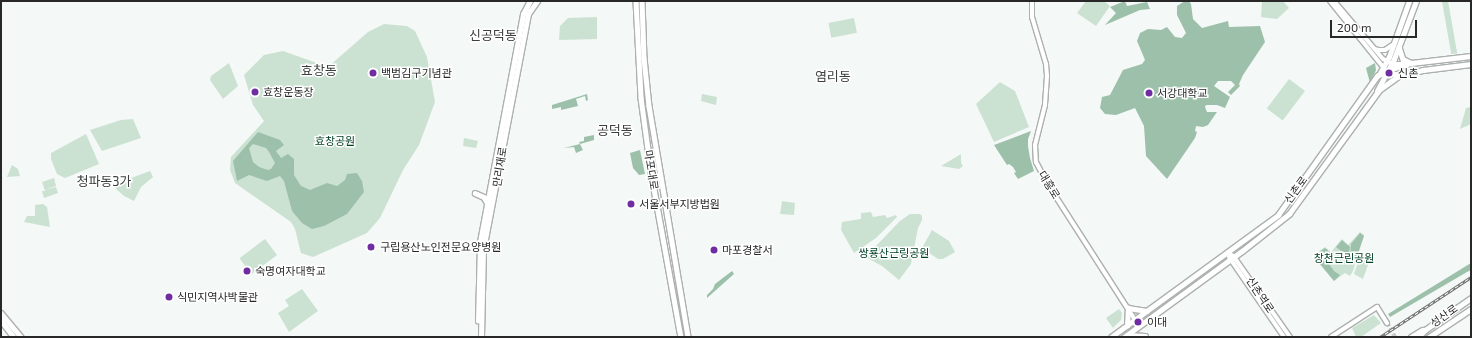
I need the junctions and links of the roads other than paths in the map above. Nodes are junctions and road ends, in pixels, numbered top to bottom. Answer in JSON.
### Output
{"nodes":[{"id":1,"x":530,"y":1,"type":"edge"},
{"id":2,"x":537,"y":1,"type":"edge"},
{"id":3,"x":636,"y":1,"type":"edge"},
{"id":4,"x":642,"y":1,"type":"edge"},
{"id":5,"x":1032,"y":1,"type":"edge"},
{"id":6,"x":1330,"y":1,"type":"edge"},
{"id":7,"x":1334,"y":1,"type":"edge"},
{"id":8,"x":1409,"y":1,"type":"edge"},
{"id":9,"x":1416,"y":1,"type":"edge"},
{"id":10,"x":525,"y":15,"type":"junction"},
{"id":11,"x":1369,"y":43,"type":"junction"},
{"id":12,"x":1394,"y":43,"type":"junction"},
{"id":13,"x":1398,"y":47,"type":"junction"},
{"id":14,"x":1471,"y":56,"type":"edge"},
{"id":15,"x":1389,"y":63,"type":"junction"},
{"id":16,"x":1412,"y":63,"type":"junction"},
{"id":17,"x":1471,"y":64,"type":"edge"},
{"id":18,"x":1385,"y":69,"type":"junction"},
{"id":19,"x":1400,"y":75,"type":"junction"},
{"id":20,"x":1376,"y":93,"type":"junction"},
{"id":21,"x":475,"y":193,"type":"dead end"},
{"id":22,"x":491,"y":205,"type":"junction"},
{"id":23,"x":666,"y":210,"type":"junction"},
{"id":24,"x":658,"y":211,"type":"junction"},
{"id":25,"x":1228,"y":252,"type":"junction"},
{"id":26,"x":1232,"y":258,"type":"junction"},
{"id":27,"x":1471,"y":298,"type":"edge"},
{"id":28,"x":1128,"y":308,"type":"junction"},
{"id":29,"x":1471,"y":309,"type":"edge"},
{"id":30,"x":1147,"y":311,"type":"junction"},
{"id":31,"x":1,"y":313,"type":"edge"},
{"id":32,"x":1,"y":320,"type":"edge"},
{"id":33,"x":1136,"y":320,"type":"junction"},
{"id":34,"x":1387,"y":323,"type":"tunnel mouth"},
{"id":35,"x":1434,"y":323,"type":"junction"},
{"id":36,"x":1127,"y":326,"type":"junction"},
{"id":37,"x":1139,"y":326,"type":"junction"},
{"id":38,"x":1125,"y":336,"type":"edge"},
{"id":39,"x":1145,"y":336,"type":"edge"},
{"id":40,"x":14,"y":337,"type":"edge"},
{"id":41,"x":21,"y":337,"type":"edge"},
{"id":42,"x":478,"y":337,"type":"edge"},
{"id":43,"x":481,"y":337,"type":"edge"},
{"id":44,"x":681,"y":337,"type":"edge"},
{"id":45,"x":688,"y":337,"type":"edge"},
{"id":46,"x":1111,"y":337,"type":"edge"},
{"id":47,"x":1284,"y":337,"type":"edge"},
{"id":48,"x":1290,"y":337,"type":"edge"},
{"id":49,"x":1331,"y":337,"type":"edge"},
{"id":50,"x":1410,"y":337,"type":"edge"},
{"id":51,"x":1418,"y":337,"type":"edge"},
{"id":52,"x":1429,"y":337,"type":"edge"}],
"edges":[{"from":1,"to":10,"type":"main road","name":"만리재로"},
{"from":2,"to":10,"type":"main road","name":"만리재로"},
{"from":3,"to":24,"type":"main road","name":"마포대로"},
{"from":4,"to":23,"type":"main road","name":"마포대로"},
{"from":5,"to":28,"type":"main road","name":"대흥로"},
{"from":6,"to":18,"type":"main road"},
{"from":7,"to":11,"type":"main road"},
{"from":8,"to":12,"type":"main road"},
{"from":9,"to":13,"type":"main road"},
{"from":10,"to":22,"type":"main road","name":"만리재로"},
{"from":11,"to":12,"type":"main road"},
{"from":11,"to":15,"type":"main road"},
{"from":12,"to":15,"type":"main road"},
{"from":13,"to":15,"type":"main road"},
{"from":13,"to":16,"type":"main road"},
{"from":14,"to":16,"type":"main road"},
{"from":15,"to":16,"type":"main road"},
{"from":15,"to":18,"type":"main road"},
{"from":16,"to":18,"type":"main road"},
{"from":17,"to":19,"type":"main road","name":"신촌로"},
{"from":18,"to":19,"type":"main road"},
{"from":18,"to":20,"type":"main road"},
{"from":18,"to":25,"type":"main road","name":"신촌로"},
{"from":19,"to":20,"type":"main road","name":"신촌로"},
{"from":20,"to":26,"type":"main road","name":"신촌로"},
{"from":21,"to":22,"type":"main road"},
{"from":22,"to":42,"type":"main road","name":"만리재로"},
{"from":22,"to":43,"type":"main road","name":"만리재로"},
{"from":23,"to":24,"type":"main road"},
{"from":23,"to":45,"type":"main road","name":"마포대로"},
{"from":24,"to":44,"type":"main road","name":"마포대로"},
{"from":25,"to":26,"type":"main road","name":"신촌역로"},
{"from":25,"to":30,"type":"main road","name":"신촌로"},
{"from":26,"to":37,"type":"main road","name":"신촌로"},
{"from":26,"to":47,"type":"main road"},
{"from":26,"to":48,"type":"main road","name":"신촌역로"},
{"from":27,"to":35,"type":"main road","name":"성산로"},
{"from":28,"to":30,"type":"main road"},
{"from":28,"to":33,"type":"main road","name":"대흥로"},
{"from":28,"to":36,"type":"main road"},
{"from":29,"to":52,"type":"main road","name":"성산로"},
{"from":30,"to":33,"type":"main road","name":"신촌로"},
{"from":31,"to":41,"type":"main road"},
{"from":32,"to":40,"type":"main road"},
{"from":33,"to":36,"type":"main road","name":"신촌로"},
{"from":33,"to":37,"type":"main road","name":"대흥로"},
{"from":34,"to":49,"type":"main road"},
{"from":35,"to":50,"type":"main road"},
{"from":35,"to":51,"type":"main road","name":"성산로"},
{"from":36,"to":46,"type":"main road","name":"신촌로"},
{"from":37,"to":38,"type":"main road","name":"신촌로"},
{"from":38,"to":39,"type":"main road"}]}
